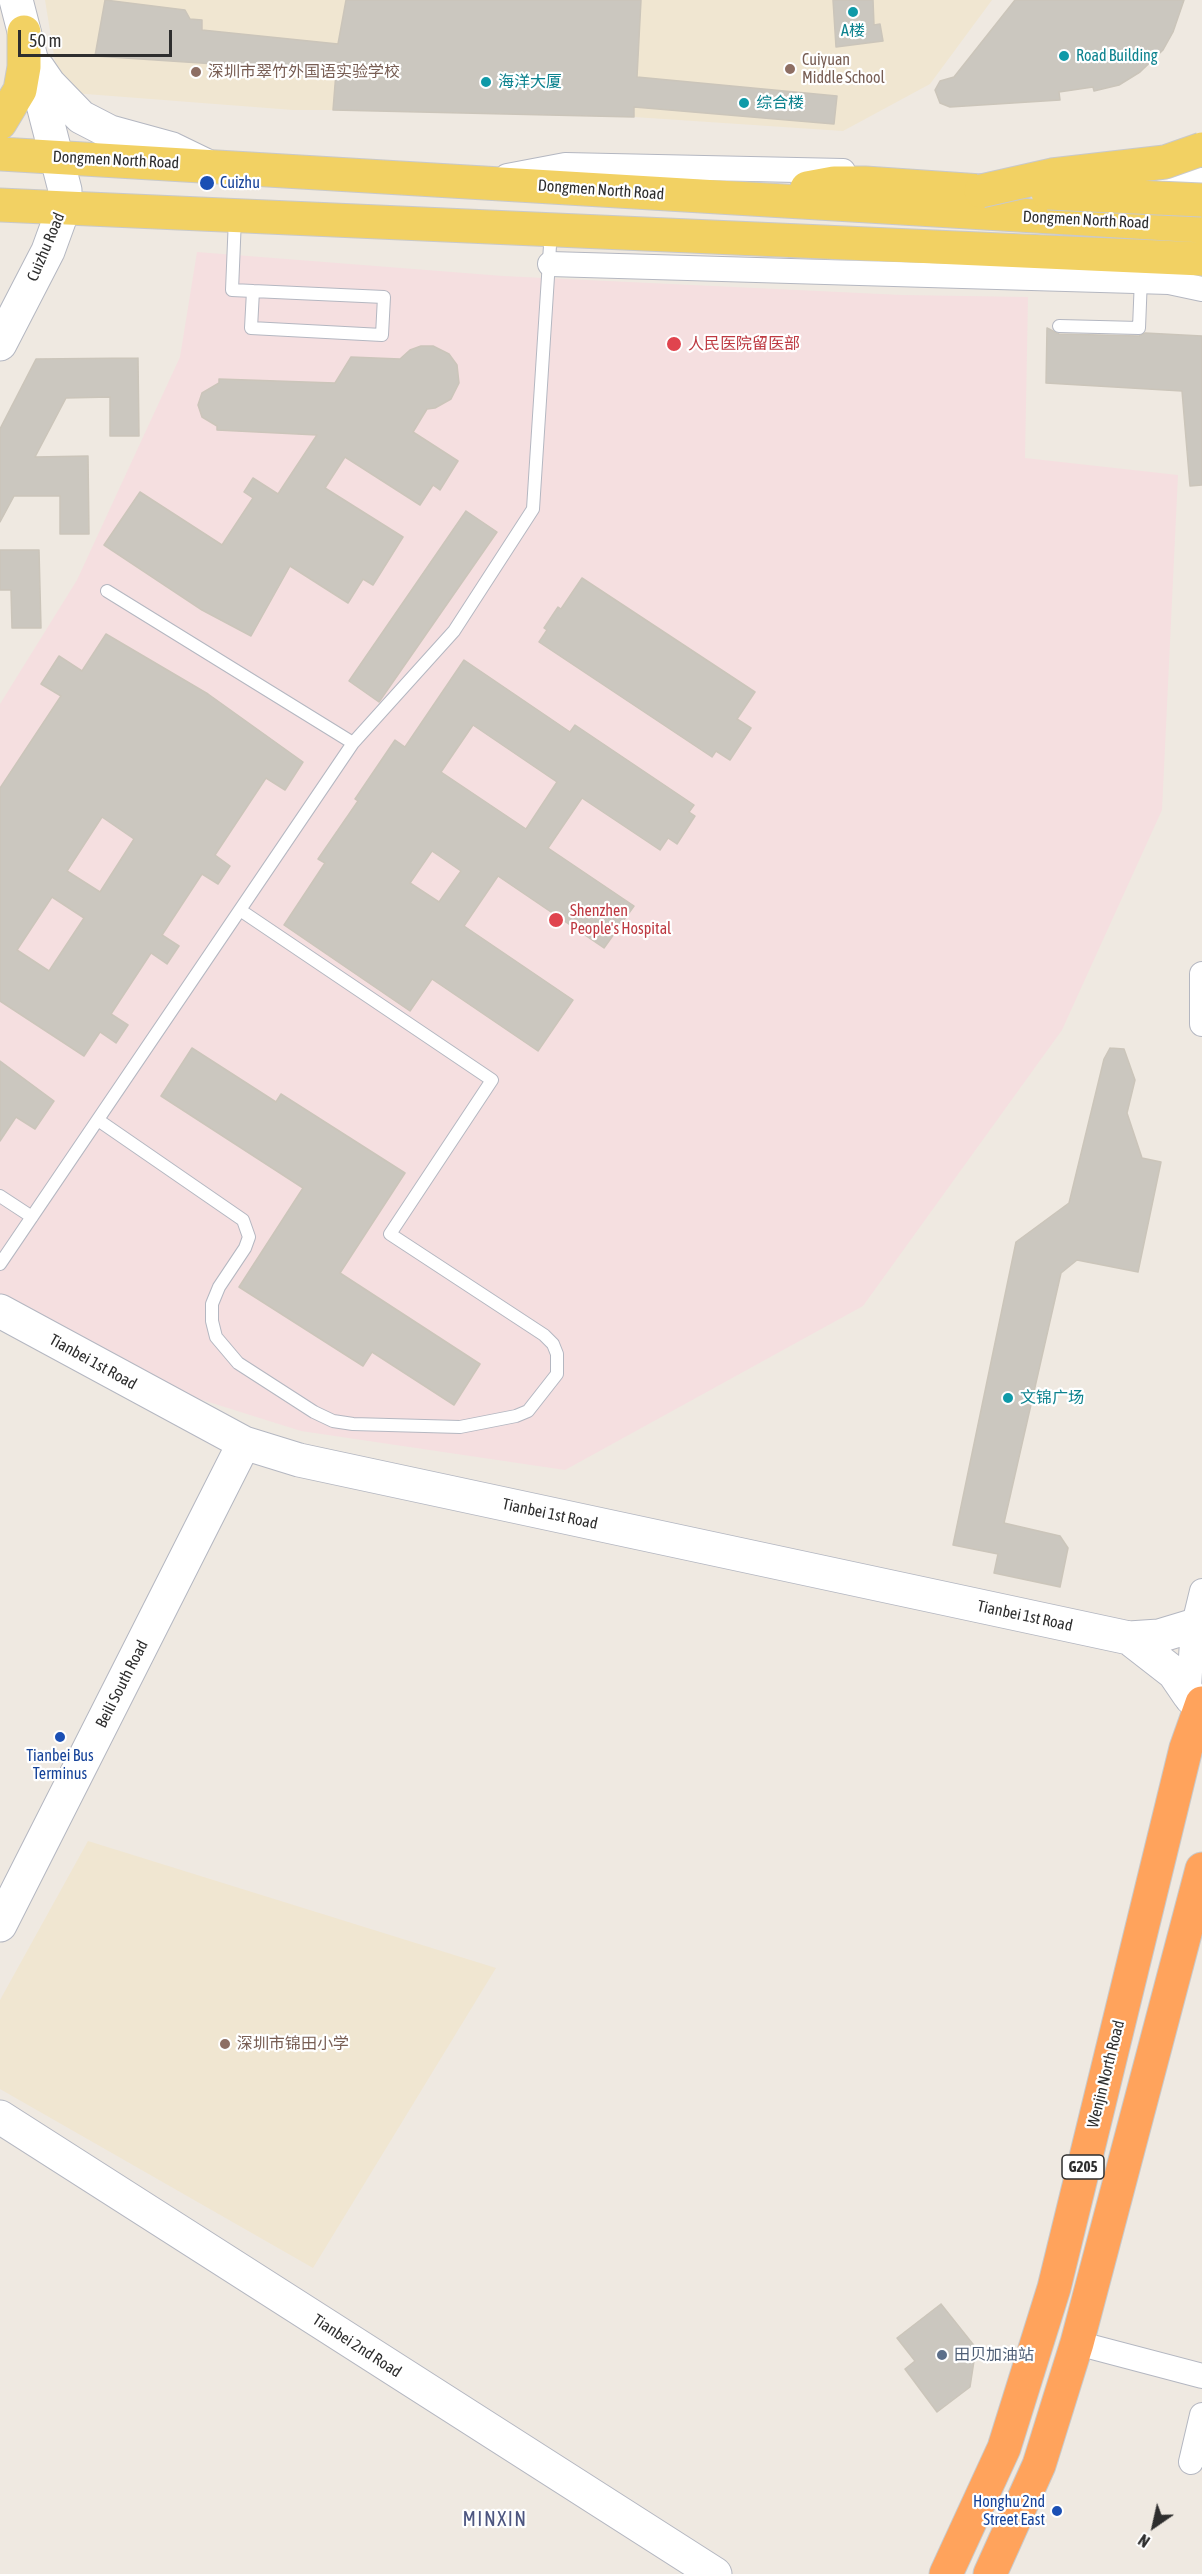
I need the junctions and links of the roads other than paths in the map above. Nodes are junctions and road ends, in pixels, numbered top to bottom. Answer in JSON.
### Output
{"nodes":[{"id":1,"x":16,"y":0,"type":"edge"},
{"id":2,"x":27,"y":43,"type":"junction"},
{"id":3,"x":0,"y":123,"type":"edge"},
{"id":4,"x":1202,"y":149,"type":"edge"},
{"id":5,"x":0,"y":154,"type":"edge"},
{"id":6,"x":55,"y":157,"type":"junction"},
{"id":7,"x":205,"y":165,"type":"junction"},
{"id":8,"x":1202,"y":180,"type":"edge"},
{"id":9,"x":474,"y":182,"type":"junction"},
{"id":10,"x":988,"y":183,"type":"junction"},
{"id":11,"x":1202,"y":200,"type":"edge"},
{"id":12,"x":764,"y":201,"type":"junction"},
{"id":13,"x":0,"y":205,"type":"edge"},
{"id":14,"x":57,"y":206,"type":"junction"},
{"id":15,"x":235,"y":214,"type":"junction"},
{"id":16,"x":1202,"y":226,"type":"edge"},
{"id":17,"x":551,"y":229,"type":"junction"},
{"id":18,"x":1202,"y":259,"type":"edge"},
{"id":19,"x":549,"y":264,"type":"junction"},
{"id":20,"x":1141,"y":268,"type":"junction"},
{"id":21,"x":1202,"y":289,"type":"edge"},
{"id":22,"x":253,"y":291,"type":"junction"},
{"id":23,"x":0,"y":300,"type":"edge"},
{"id":24,"x":1059,"y":326,"type":"dead end"},
{"id":25,"x":0,"y":344,"type":"edge"},
{"id":26,"x":107,"y":591,"type":"dead end"},
{"id":27,"x":353,"y":742,"type":"junction"},
{"id":28,"x":240,"y":910,"type":"junction"},
{"id":29,"x":1202,"y":974,"type":"edge"},
{"id":30,"x":1202,"y":1024,"type":"edge"},
{"id":31,"x":98,"y":1120,"type":"junction"},
{"id":32,"x":0,"y":1196,"type":"edge"},
{"id":33,"x":32,"y":1217,"type":"junction"},
{"id":34,"x":0,"y":1264,"type":"edge"},
{"id":35,"x":0,"y":1311,"type":"edge"},
{"id":36,"x":244,"y":1443,"type":"junction"},
{"id":37,"x":1202,"y":1591,"type":"edge"},
{"id":38,"x":1198,"y":1625,"type":"edge"},
{"id":39,"x":1129,"y":1638,"type":"junction"},
{"id":40,"x":1195,"y":1699,"type":"edge"},
{"id":41,"x":1202,"y":1869,"type":"edge"},
{"id":42,"x":1197,"y":1907,"type":"edge"},
{"id":43,"x":0,"y":1925,"type":"edge"},
{"id":44,"x":0,"y":2117,"type":"edge"},
{"id":45,"x":1077,"y":2343,"type":"junction"},
{"id":46,"x":1202,"y":2376,"type":"edge"},
{"id":47,"x":1202,"y":2415,"type":"edge"},
{"id":48,"x":1191,"y":2462,"type":"dead end"},
{"id":49,"x":715,"y":2574,"type":"edge"},
{"id":50,"x":946,"y":2574,"type":"edge"},
{"id":51,"x":990,"y":2574,"type":"edge"}],
"edges":[{"from":1,"to":2,"type":"street","name":"Cuizhu Road"},
{"from":2,"to":3,"type":"main road"},
{"from":2,"to":6,"type":"street","name":"Cuizhu Road"},
{"from":2,"to":7,"type":"street"},
{"from":4,"to":10,"type":"main road","bridge":true},
{"from":5,"to":6,"type":"main road","name":"Dongmen North Road"},
{"from":6,"to":7,"type":"main road","name":"Dongmen North Road"},
{"from":6,"to":14,"type":"street","name":"Cuizhu Road"},
{"from":7,"to":9,"type":"main road","name":"Dongmen North Road"},
{"from":8,"to":10,"type":"street"},
{"from":9,"to":10,"type":"street"},
{"from":9,"to":12,"type":"main road","name":"Dongmen North Road"},
{"from":10,"to":11,"type":"main road","bridge":true},
{"from":10,"to":12,"type":"main road"},
{"from":12,"to":16,"type":"main road","name":"Dongmen North Road"},
{"from":13,"to":14,"type":"main road","name":"Dongmen North Road"},
{"from":14,"to":15,"type":"main road","name":"Dongmen North Road"},
{"from":14,"to":23,"type":"street","name":"Cuizhu Road"},
{"from":14,"to":25,"type":"street","name":"Cuizhu Road"},
{"from":15,"to":17,"type":"main road","name":"Dongmen North Road"},
{"from":15,"to":22,"type":"lane"},
{"from":17,"to":19,"type":"lane"},
{"from":17,"to":20,"type":"main road","name":"Dongmen North Road"},
{"from":18,"to":20,"type":"main road","name":"Dongmen North Road"},
{"from":19,"to":20,"type":"street"},
{"from":19,"to":27,"type":"lane"},
{"from":20,"to":21,"type":"street"},
{"from":20,"to":24,"type":"lane"},
{"from":22,"to":22,"type":"lane"},
{"from":26,"to":27,"type":"lane"},
{"from":27,"to":28,"type":"lane"},
{"from":28,"to":31,"type":"lane"},
{"from":28,"to":31,"type":"lane"},
{"from":29,"to":30,"type":"street"},
{"from":31,"to":33,"type":"lane"},
{"from":32,"to":33,"type":"lane"},
{"from":33,"to":34,"type":"lane"},
{"from":35,"to":36,"type":"street","name":"Tianbei 1st Road"},
{"from":36,"to":39,"type":"street","name":"Tianbei 1st Road"},
{"from":36,"to":43,"type":"street","name":"Beili South Road"},
{"from":37,"to":38,"type":"street"},
{"from":38,"to":39,"type":"street","name":"Tianbei 1st Road"},
{"from":38,"to":40,"type":"street"},
{"from":39,"to":40,"type":"street","name":"Tianbei 1st Road"},
{"from":40,"to":50,"type":"highway","name":"Wenjin North Road","number":"G205"},
{"from":41,"to":42,"type":"highway","number":"G205"},
{"from":42,"to":45,"type":"highway","number":"G205"},
{"from":44,"to":49,"type":"street","name":"Tianbei 2nd Road"},
{"from":45,"to":46,"type":"street"},
{"from":45,"to":51,"type":"highway","number":"G205"},
{"from":47,"to":48,"type":"street"}]}
